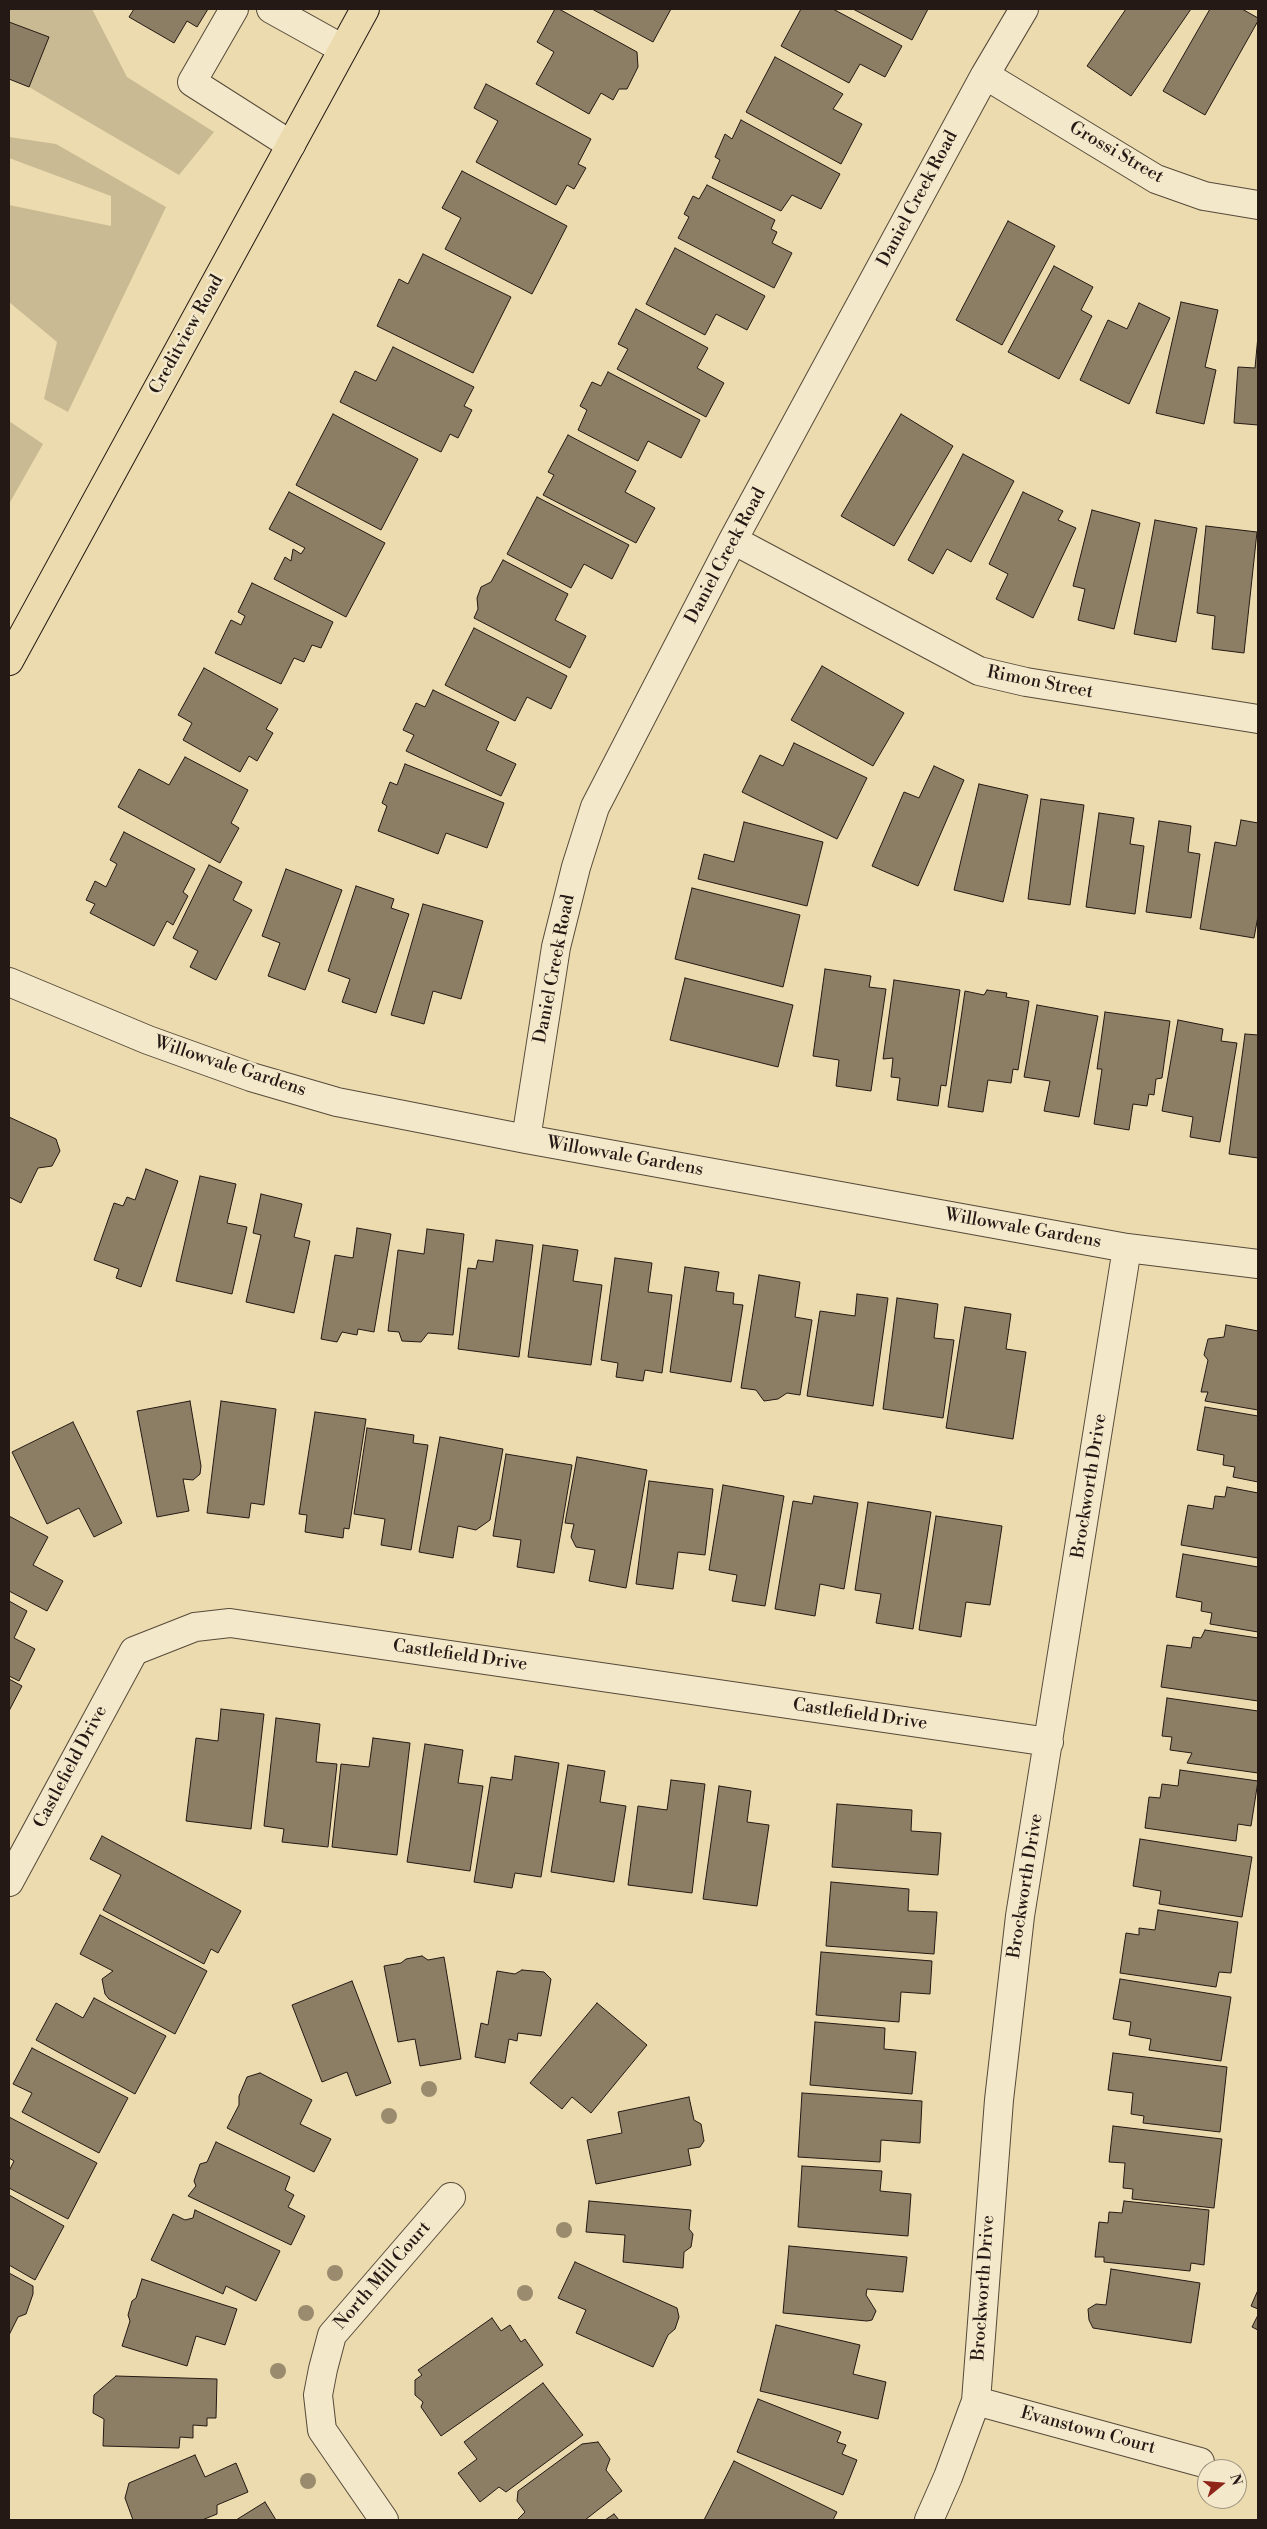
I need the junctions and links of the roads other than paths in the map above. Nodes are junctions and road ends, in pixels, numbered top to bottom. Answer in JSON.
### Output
{"nodes":[{"id":1,"x":234,"y":9,"type":"edge"},
{"id":2,"x":272,"y":9,"type":"edge"},
{"id":3,"x":365,"y":9,"type":"edge"},
{"id":4,"x":1024,"y":9,"type":"edge"},
{"id":5,"x":343,"y":49,"type":"junction"},
{"id":6,"x":985,"y":75,"type":"junction"},
{"id":7,"x":291,"y":145,"type":"junction"},
{"id":8,"x":1258,"y":205,"type":"edge"},
{"id":9,"x":733,"y":540,"type":"junction"},
{"id":10,"x":9,"y":661,"type":"edge"},
{"id":11,"x":1258,"y":719,"type":"edge"},
{"id":12,"x":9,"y":982,"type":"edge"},
{"id":13,"x":526,"y":1139,"type":"junction"},
{"id":14,"x":1127,"y":1248,"type":"junction"},
{"id":15,"x":1258,"y":1264,"type":"edge"},
{"id":16,"x":1049,"y":1742,"type":"junction"},
{"id":17,"x":9,"y":1882,"type":"edge"},
{"id":18,"x":451,"y":2197,"type":"dead end"},
{"id":19,"x":976,"y":2401,"type":"junction"},
{"id":20,"x":1197,"y":2461,"type":"edge"},
{"id":21,"x":384,"y":2520,"type":"edge"},
{"id":22,"x":929,"y":2520,"type":"edge"}],
"edges":[{"from":1,"to":7,"type":"street"},
{"from":2,"to":5,"type":"street"},
{"from":3,"to":5,"type":"main road","name":"Creditview Road"},
{"from":4,"to":6,"type":"street","name":"Daniel Creek Road"},
{"from":5,"to":7,"type":"main road","name":"Creditview Road"},
{"from":6,"to":8,"type":"street","name":"Grossi Street"},
{"from":6,"to":9,"type":"street","name":"Daniel Creek Road"},
{"from":7,"to":10,"type":"main road","name":"Creditview Road"},
{"from":9,"to":11,"type":"street","name":"Rimon Street"},
{"from":9,"to":13,"type":"street","name":"Daniel Creek Road"},
{"from":12,"to":13,"type":"street","name":"Willowvale Gardens"},
{"from":13,"to":14,"type":"street","name":"Willowvale Gardens"},
{"from":14,"to":15,"type":"street","name":"Willowvale Gardens"},
{"from":14,"to":16,"type":"street","name":"Brockworth Drive"},
{"from":16,"to":17,"type":"street","name":"Castlefield Drive"},
{"from":16,"to":19,"type":"street","name":"Brockworth Drive"},
{"from":18,"to":21,"type":"street","name":"North Mill Court"},
{"from":19,"to":20,"type":"street","name":"Evanstown Court"},
{"from":19,"to":22,"type":"street","name":"Brockworth Drive"}]}
